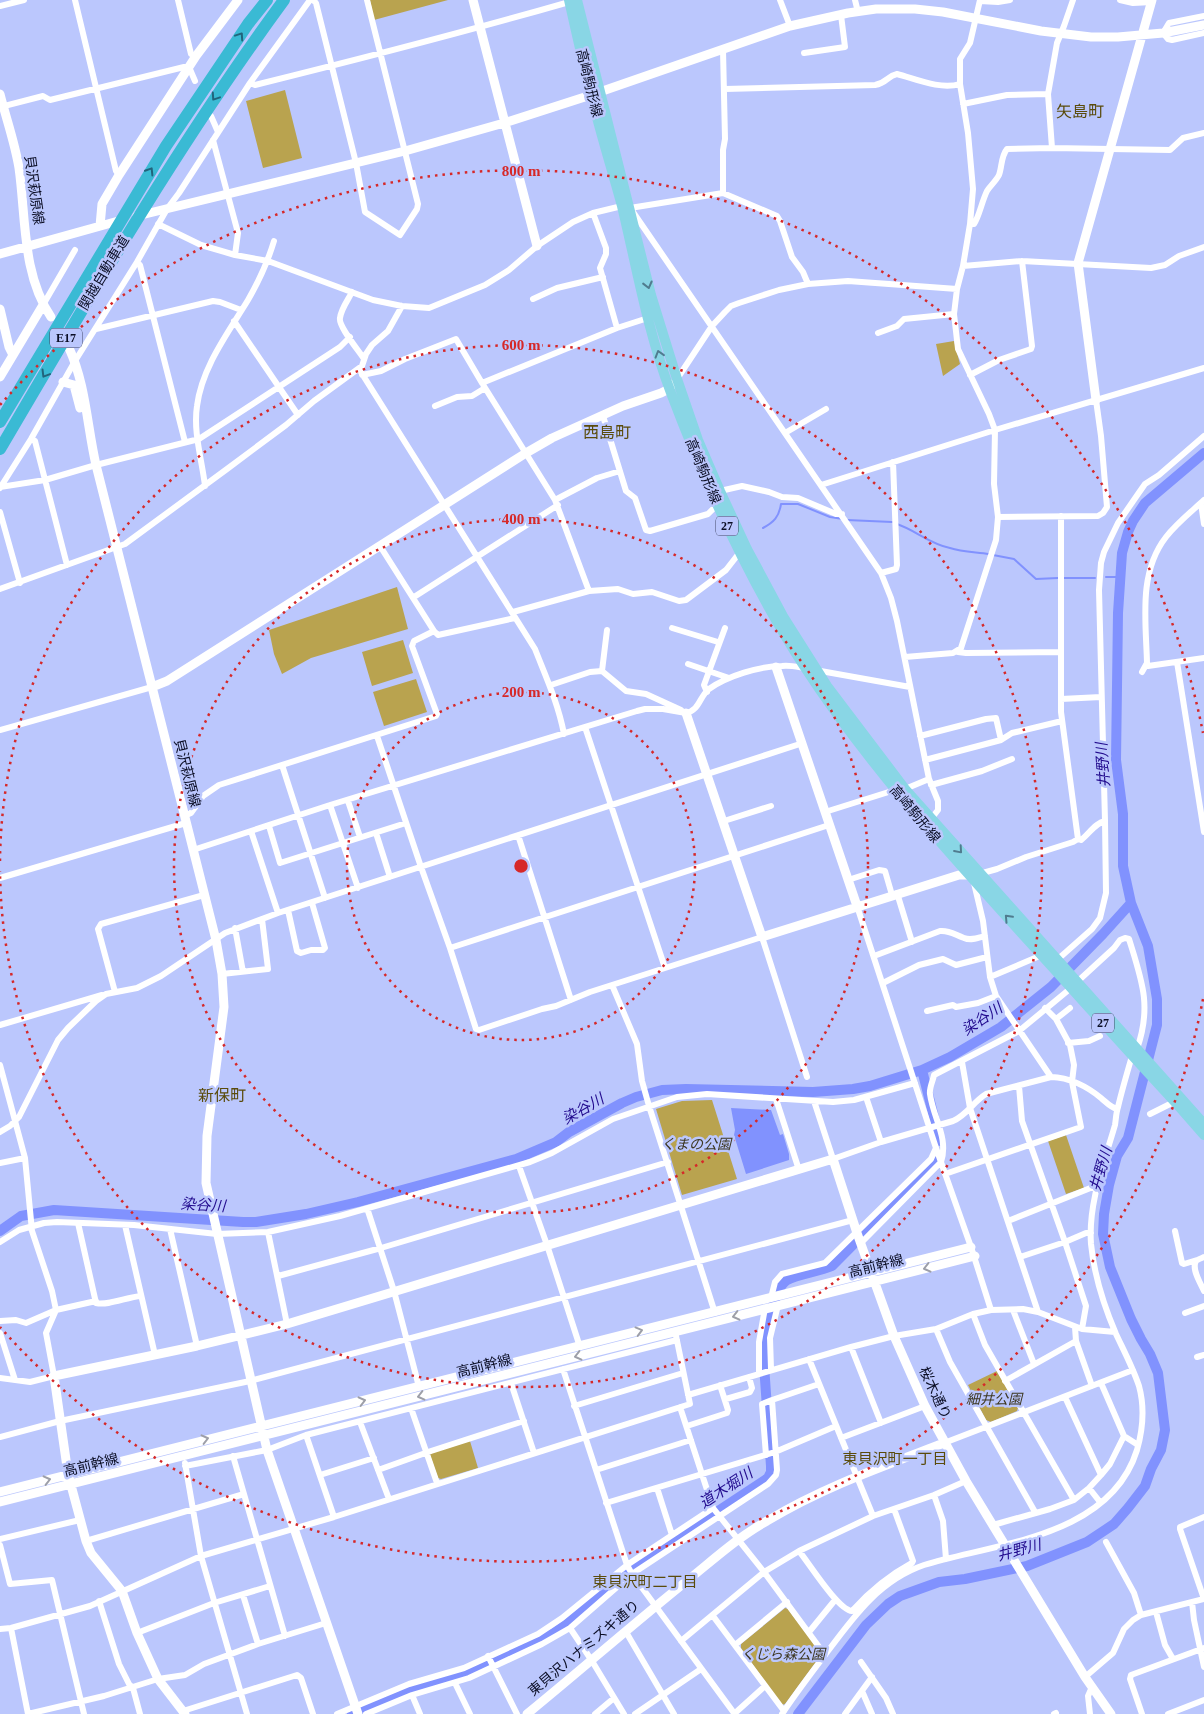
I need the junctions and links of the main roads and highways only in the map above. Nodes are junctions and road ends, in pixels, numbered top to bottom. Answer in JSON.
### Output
{"nodes":[{"id":1,"x":267,"y":0,"type":"edge"},
{"id":2,"x":284,"y":0,"type":"edge"},
{"id":3,"x":572,"y":1,"type":"edge"},
{"id":4,"x":626,"y":207,"type":"junction"},
{"id":5,"x":0,"y":422,"type":"edge"},
{"id":6,"x":0,"y":449,"type":"edge"},
{"id":7,"x":900,"y":789,"type":"junction"},
{"id":8,"x":974,"y":876,"type":"junction"},
{"id":9,"x":1056,"y":963,"type":"junction"},
{"id":10,"x":1178,"y":1100,"type":"junction"},
{"id":11,"x":1204,"y":1124,"type":"edge"},
{"id":12,"x":1204,"y":1135,"type":"edge"}],
"edges":[{"from":5,"to":1,"type":"highway","name":"関越自動車道","number":"E17","one_way":true},
{"from":2,"to":6,"type":"highway","name":"関越自動車道","number":"E17","one_way":true},
{"from":3,"to":4,"type":"main road","name":"高崎駒形線","number":"27"},
{"from":4,"to":7,"type":"main road","name":"高崎駒形線","number":"27","one_way":true},
{"from":7,"to":4,"type":"main road","name":"高崎駒形線","number":"27","one_way":true},
{"from":7,"to":8,"type":"main road","name":"高崎駒形線","number":"27"},
{"from":7,"to":8,"type":"main road","name":"高崎駒形線","number":"27","one_way":true},
{"from":8,"to":9,"type":"main road","name":"高崎駒形線","number":"27"},
{"from":9,"to":8,"type":"main road","name":"高崎駒形線","number":"27","one_way":true},
{"from":9,"to":10,"type":"main road","number":"27"},
{"from":10,"to":11,"type":"main road","number":"27"},
{"from":10,"to":12,"type":"main road","number":"27"}]}
